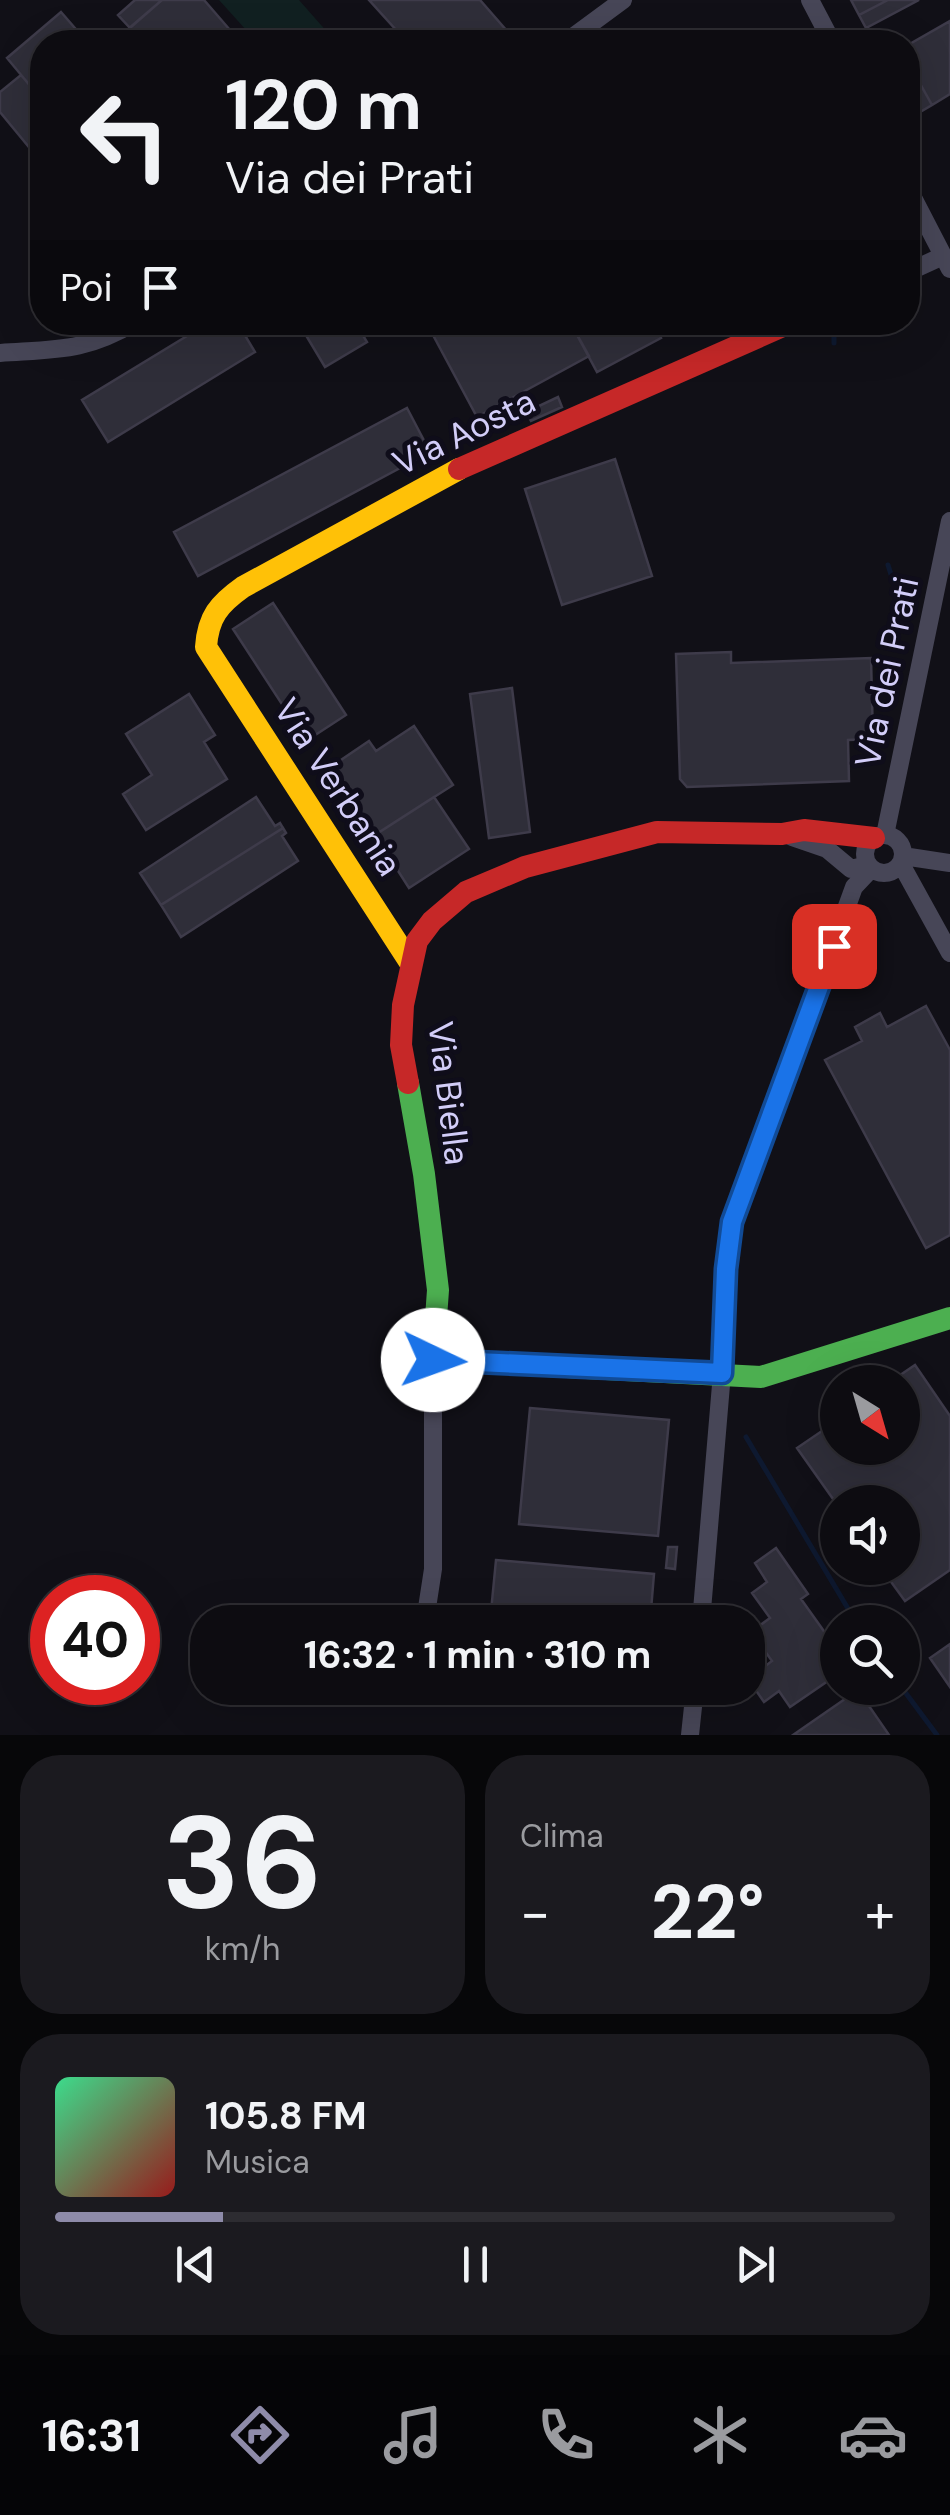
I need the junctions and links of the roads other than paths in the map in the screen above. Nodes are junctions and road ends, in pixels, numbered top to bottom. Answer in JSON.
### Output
{"nodes":[{"id":1,"x":623,"y":0,"type":"edge"},
{"id":2,"x":810,"y":0,"type":"edge"},
{"id":3,"x":582,"y":30,"type":"edge"},
{"id":4,"x":826,"y":30,"type":"edge"},
{"id":5,"x":920,"y":212,"type":"edge"},
{"id":6,"x":946,"y":263,"type":"edge"},
{"id":7,"x":920,"y":269,"type":"edge"},
{"id":8,"x":112,"y":335,"type":"edge"},
{"id":9,"x":762,"y":335,"type":"edge"},
{"id":10,"x":0,"y":353,"type":"edge"},
{"id":11,"x":950,"y":521,"type":"edge"},
{"id":12,"x":944,"y":594,"type":"edge"},
{"id":13,"x":206,"y":647,"type":"joint"},
{"id":14,"x":782,"y":834,"type":"junction"},
{"id":15,"x":879,"y":837,"type":"junction"},
{"id":16,"x":902,"y":860,"type":"junction"},
{"id":17,"x":950,"y":863,"type":"edge"},
{"id":18,"x":869,"y":867,"type":"junction"},
{"id":19,"x":950,"y":953,"type":"edge"},
{"id":20,"x":412,"y":964,"type":"junction"},
{"id":21,"x":950,"y":1318,"type":"edge"},
{"id":22,"x":433,"y":1360,"type":"junction"},
{"id":23,"x":722,"y":1373,"type":"junction"},
{"id":24,"x":427,"y":1605,"type":"edge"},
{"id":25,"x":702,"y":1605,"type":"edge"},
{"id":26,"x":693,"y":1705,"type":"edge"},
{"id":27,"x":690,"y":1735,"type":"edge"}],
"edges":[{"from":1,"to":3,"type":"street"},
{"from":2,"to":4,"type":"street"},
{"from":5,"to":6,"type":"street"},
{"from":6,"to":7,"type":"street"},
{"from":8,"to":10,"type":"street"},
{"from":9,"to":13,"type":"street","name":"Via Aosta"},
{"from":11,"to":12,"type":"street","name":"Via dei Prati"},
{"from":12,"to":15,"type":"street","name":"Via dei Prati"},
{"from":13,"to":20,"type":"street","name":"Via Verbania"},
{"from":14,"to":15,"type":"street","name":"Via Biella"},
{"from":14,"to":18,"type":"street","name":"Via Biella"},
{"from":14,"to":20,"type":"street","name":"Via Biella"},
{"from":15,"to":16,"type":"street"},
{"from":15,"to":18,"type":"street"},
{"from":16,"to":17,"type":"street"},
{"from":16,"to":18,"type":"street"},
{"from":16,"to":19,"type":"street"},
{"from":18,"to":23,"type":"street"},
{"from":20,"to":22,"type":"street","name":"Via Biella"},
{"from":21,"to":23,"type":"street"},
{"from":22,"to":23,"type":"street"},
{"from":22,"to":24,"type":"street"},
{"from":23,"to":25,"type":"street"},
{"from":26,"to":27,"type":"street"}]}
